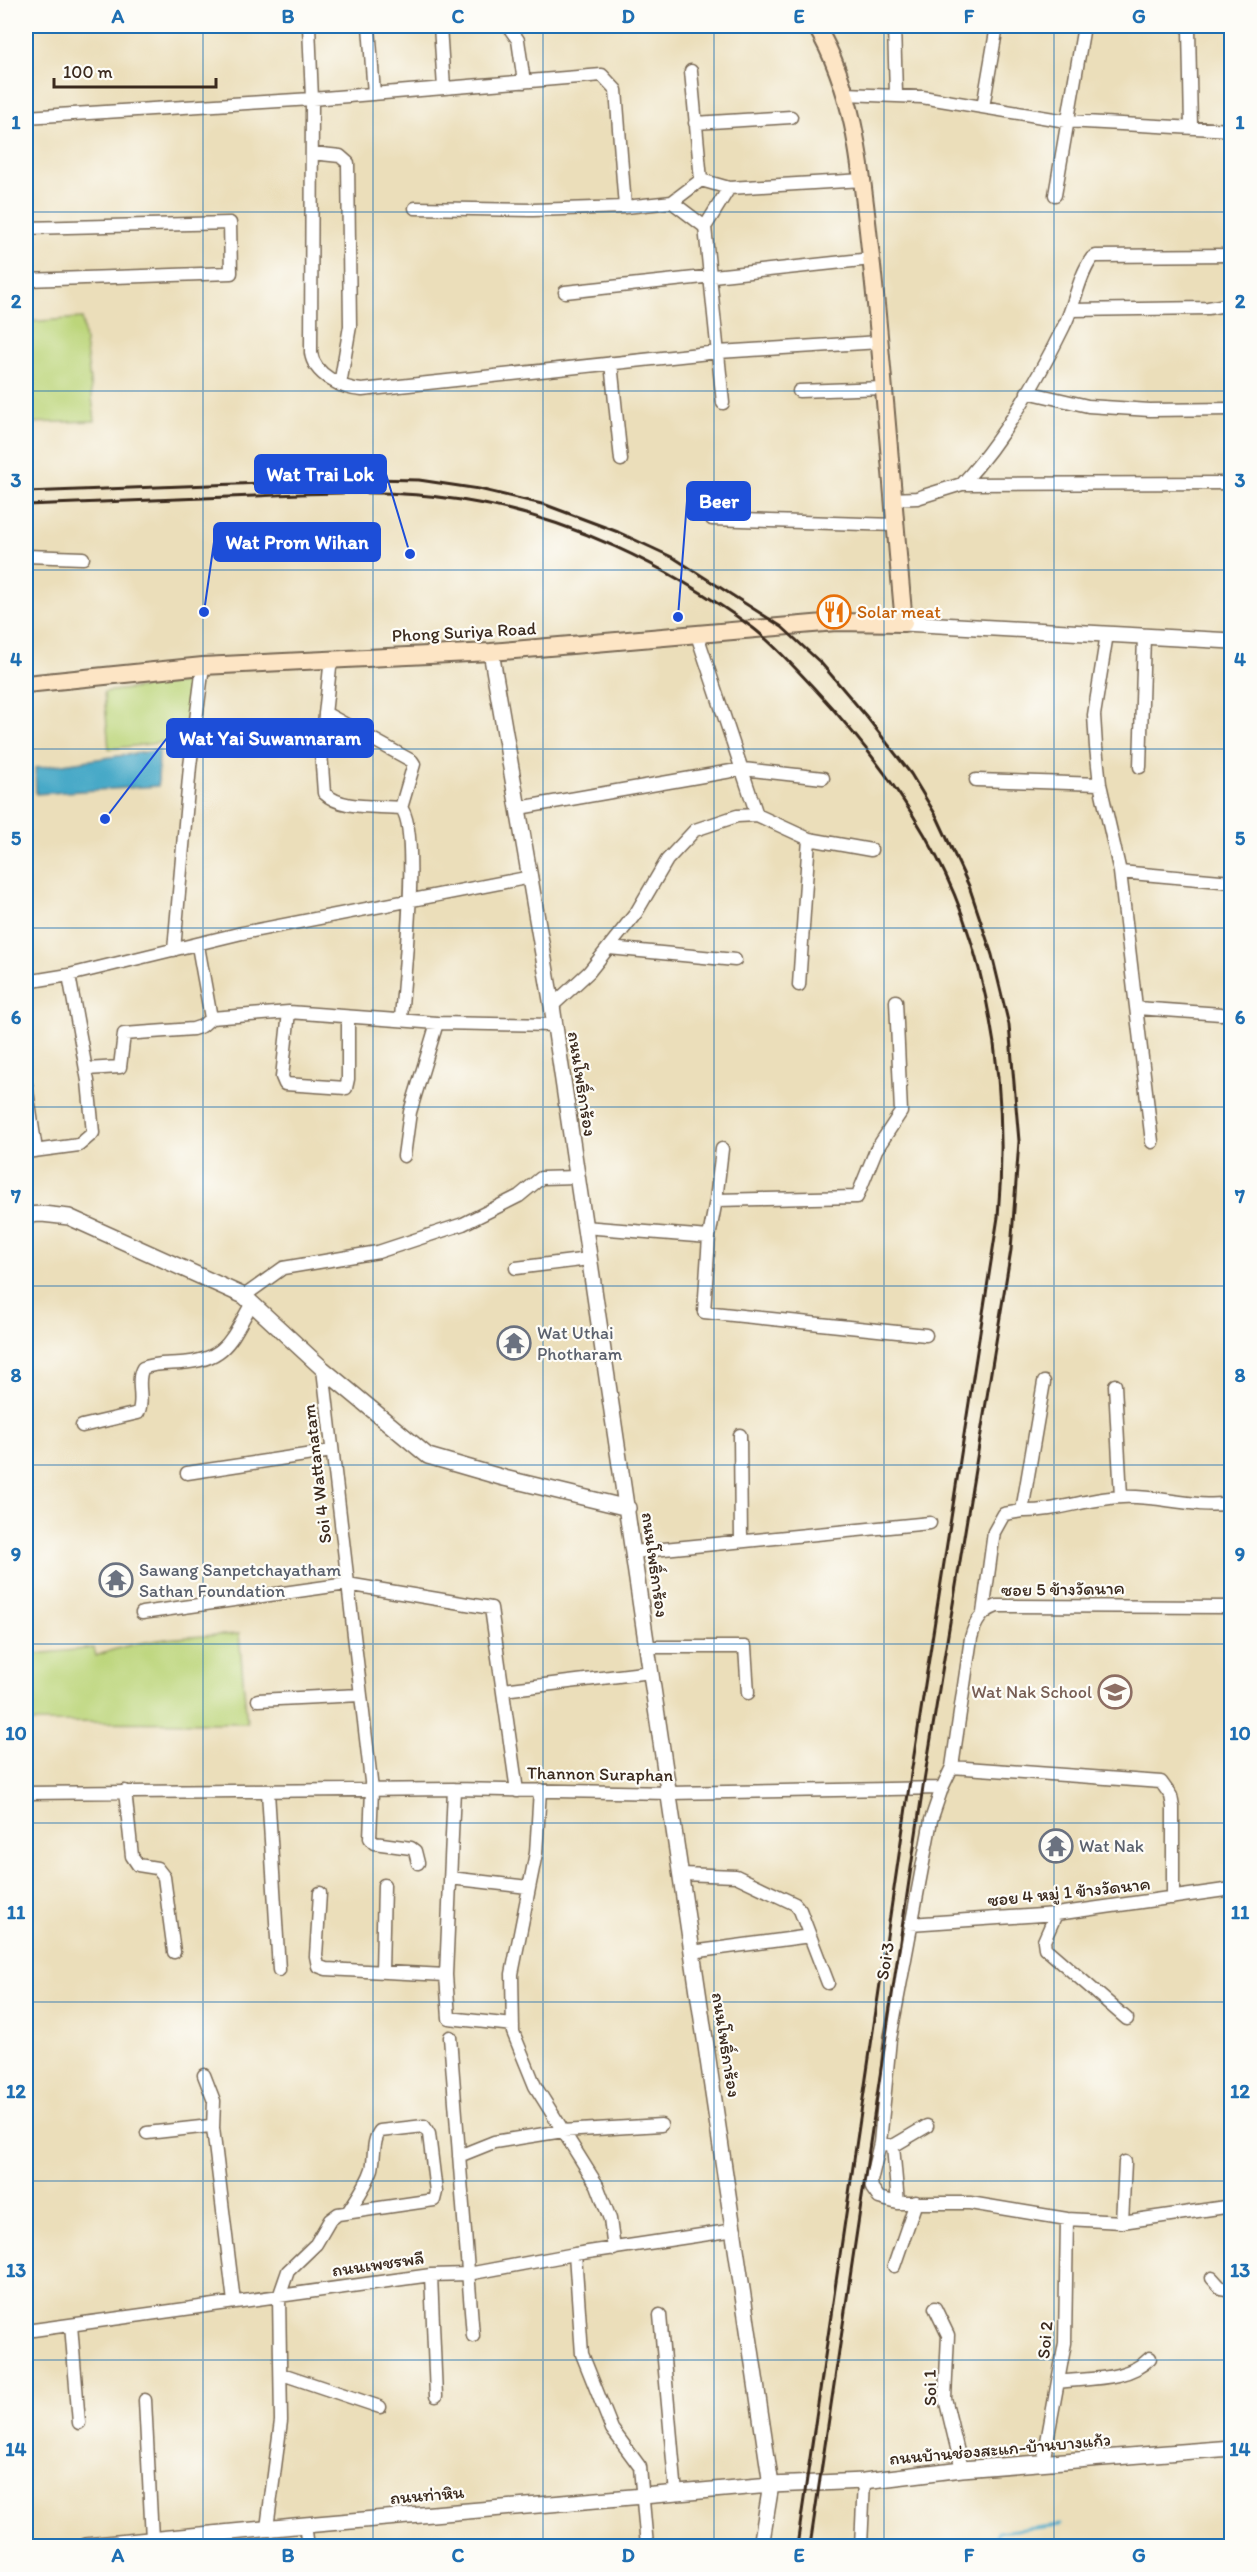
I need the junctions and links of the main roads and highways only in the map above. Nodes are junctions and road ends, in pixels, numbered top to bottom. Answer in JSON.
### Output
{"nodes":[{"id":1,"x":816,"y":26,"type":"edge"},
{"id":2,"x":26,"y":684,"type":"edge"}],
"edges":[{"from":1,"to":2,"type":"main road","name":"Phong Suriya Road"}]}
